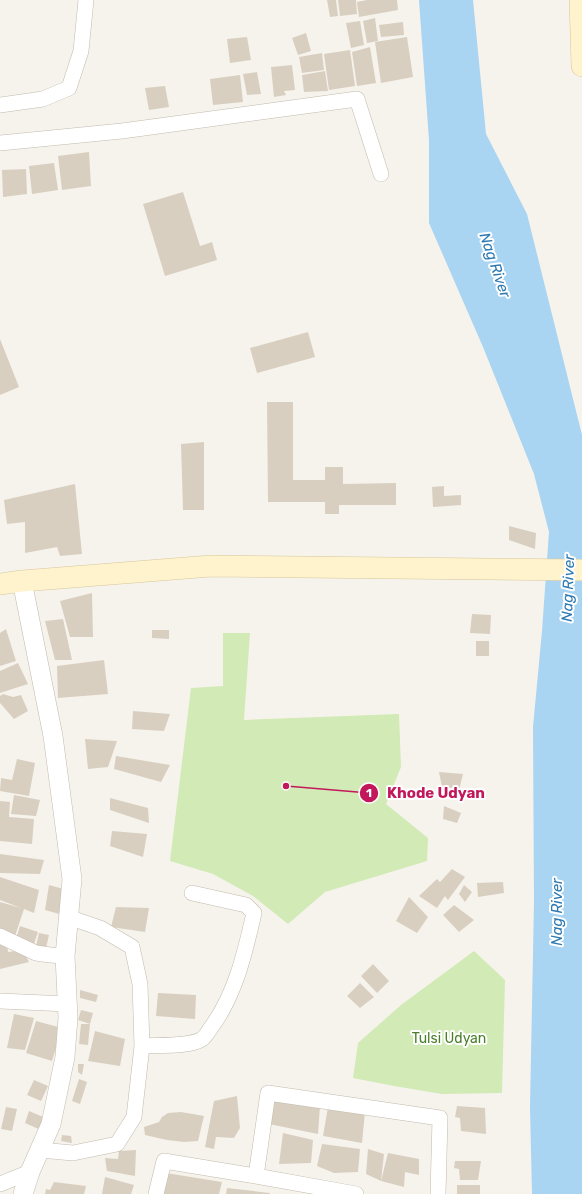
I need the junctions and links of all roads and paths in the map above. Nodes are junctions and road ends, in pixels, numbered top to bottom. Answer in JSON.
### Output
{"nodes":[{"id":1,"x":86,"y":0,"type":"edge"},
{"id":2,"x":580,"y":0,"type":"edge"},
{"id":3,"x":582,"y":66,"type":"edge"},
{"id":4,"x":0,"y":105,"type":"edge"},
{"id":5,"x":0,"y":143,"type":"edge"},
{"id":6,"x":381,"y":174,"type":"dead end"},
{"id":7,"x":582,"y":570,"type":"edge"},
{"id":8,"x":22,"y":581,"type":"junction"},
{"id":9,"x":0,"y":584,"type":"edge"},
{"id":10,"x":192,"y":893,"type":"dead end"},
{"id":11,"x":68,"y":917,"type":"junction"},
{"id":12,"x":0,"y":936,"type":"edge"},
{"id":13,"x":65,"y":956,"type":"junction"},
{"id":14,"x":0,"y":1001,"type":"edge"},
{"id":15,"x":68,"y":1004,"type":"junction"},
{"id":16,"x":142,"y":1046,"type":"junction"},
{"id":17,"x":40,"y":1150,"type":"junction"},
{"id":18,"x":30,"y":1172,"type":"junction"},
{"id":19,"x":256,"y":1176,"type":"junction"},
{"id":20,"x":0,"y":1184,"type":"edge"},
{"id":21,"x":23,"y":1194,"type":"edge"},
{"id":22,"x":156,"y":1194,"type":"edge"},
{"id":23,"x":356,"y":1194,"type":"edge"},
{"id":24,"x":438,"y":1194,"type":"edge"}],
"edges":[{"from":1,"to":4,"type":"street"},
{"from":2,"to":3,"type":"main road"},
{"from":5,"to":6,"type":"street"},
{"from":7,"to":8,"type":"main road"},
{"from":8,"to":9,"type":"main road"},
{"from":8,"to":11,"type":"street"},
{"from":10,"to":16,"type":"street"},
{"from":11,"to":13,"type":"street"},
{"from":11,"to":16,"type":"street"},
{"from":12,"to":13,"type":"street"},
{"from":13,"to":15,"type":"street"},
{"from":14,"to":15,"type":"street"},
{"from":15,"to":17,"type":"street"},
{"from":16,"to":17,"type":"street"},
{"from":17,"to":18,"type":"street"},
{"from":18,"to":20,"type":"street"},
{"from":18,"to":21,"type":"street"},
{"from":19,"to":22,"type":"street"},
{"from":19,"to":23,"type":"street"},
{"from":19,"to":24,"type":"street"}]}
